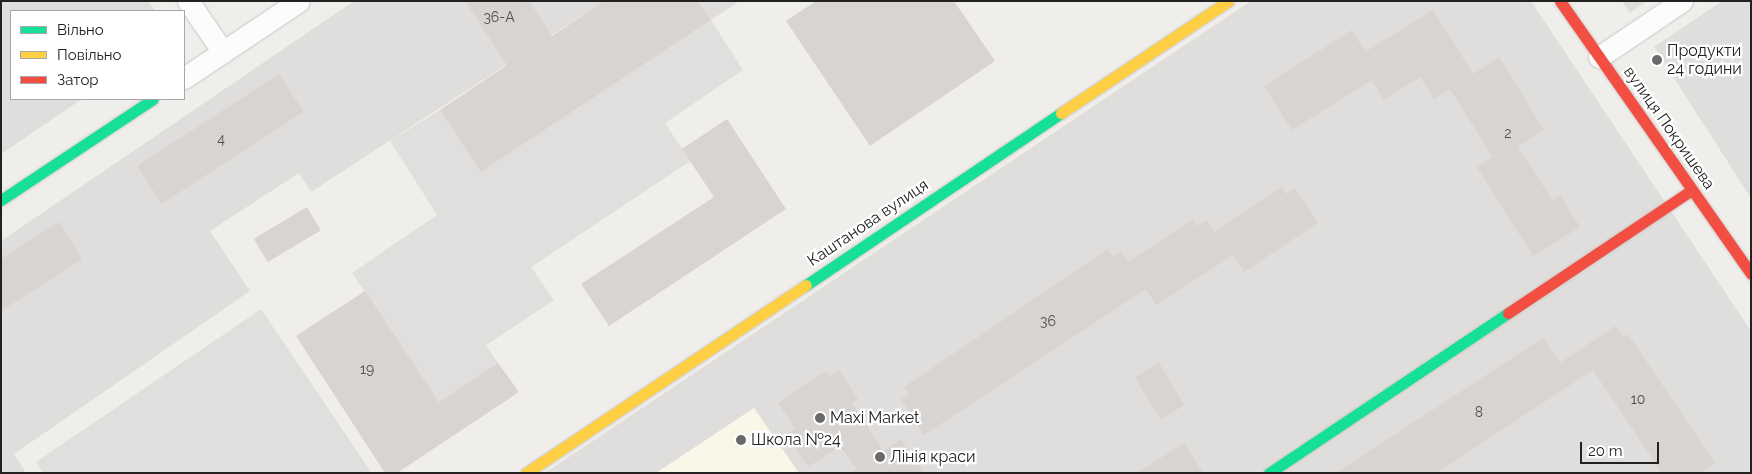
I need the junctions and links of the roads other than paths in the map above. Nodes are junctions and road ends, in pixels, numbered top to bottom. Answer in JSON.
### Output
{"nodes":[{"id":1,"x":188,"y":1,"type":"edge"},
{"id":2,"x":299,"y":1,"type":"edge"},
{"id":3,"x":1228,"y":1,"type":"edge"},
{"id":4,"x":1560,"y":1,"type":"edge"},
{"id":5,"x":1682,"y":1,"type":"edge"},
{"id":6,"x":223,"y":52,"type":"junction"},
{"id":7,"x":1599,"y":57,"type":"junction"},
{"id":8,"x":185,"y":77,"type":"edge"},
{"id":9,"x":151,"y":100,"type":"edge"},
{"id":10,"x":1692,"y":190,"type":"junction"},
{"id":11,"x":1,"y":200,"type":"edge"},
{"id":12,"x":1744,"y":249,"type":"edge"},
{"id":13,"x":1751,"y":274,"type":"edge"},
{"id":14,"x":526,"y":473,"type":"edge"},
{"id":15,"x":1269,"y":473,"type":"edge"}],
"edges":[{"from":1,"to":6,"type":"street"},
{"from":2,"to":6,"type":"street"},
{"from":3,"to":14,"type":"street","name":"Каштанова вулиця"},
{"from":4,"to":7,"type":"street","name":"вулиця Покришева"},
{"from":5,"to":7,"type":"street"},
{"from":6,"to":8,"type":"street"},
{"from":7,"to":10,"type":"street","name":"вулиця Покришева"},
{"from":9,"to":11,"type":"street"},
{"from":10,"to":12,"type":"street","name":"вулиця Покришева"},
{"from":10,"to":15,"type":"street"},
{"from":12,"to":13,"type":"street","name":"вулиця Покришева"}]}
